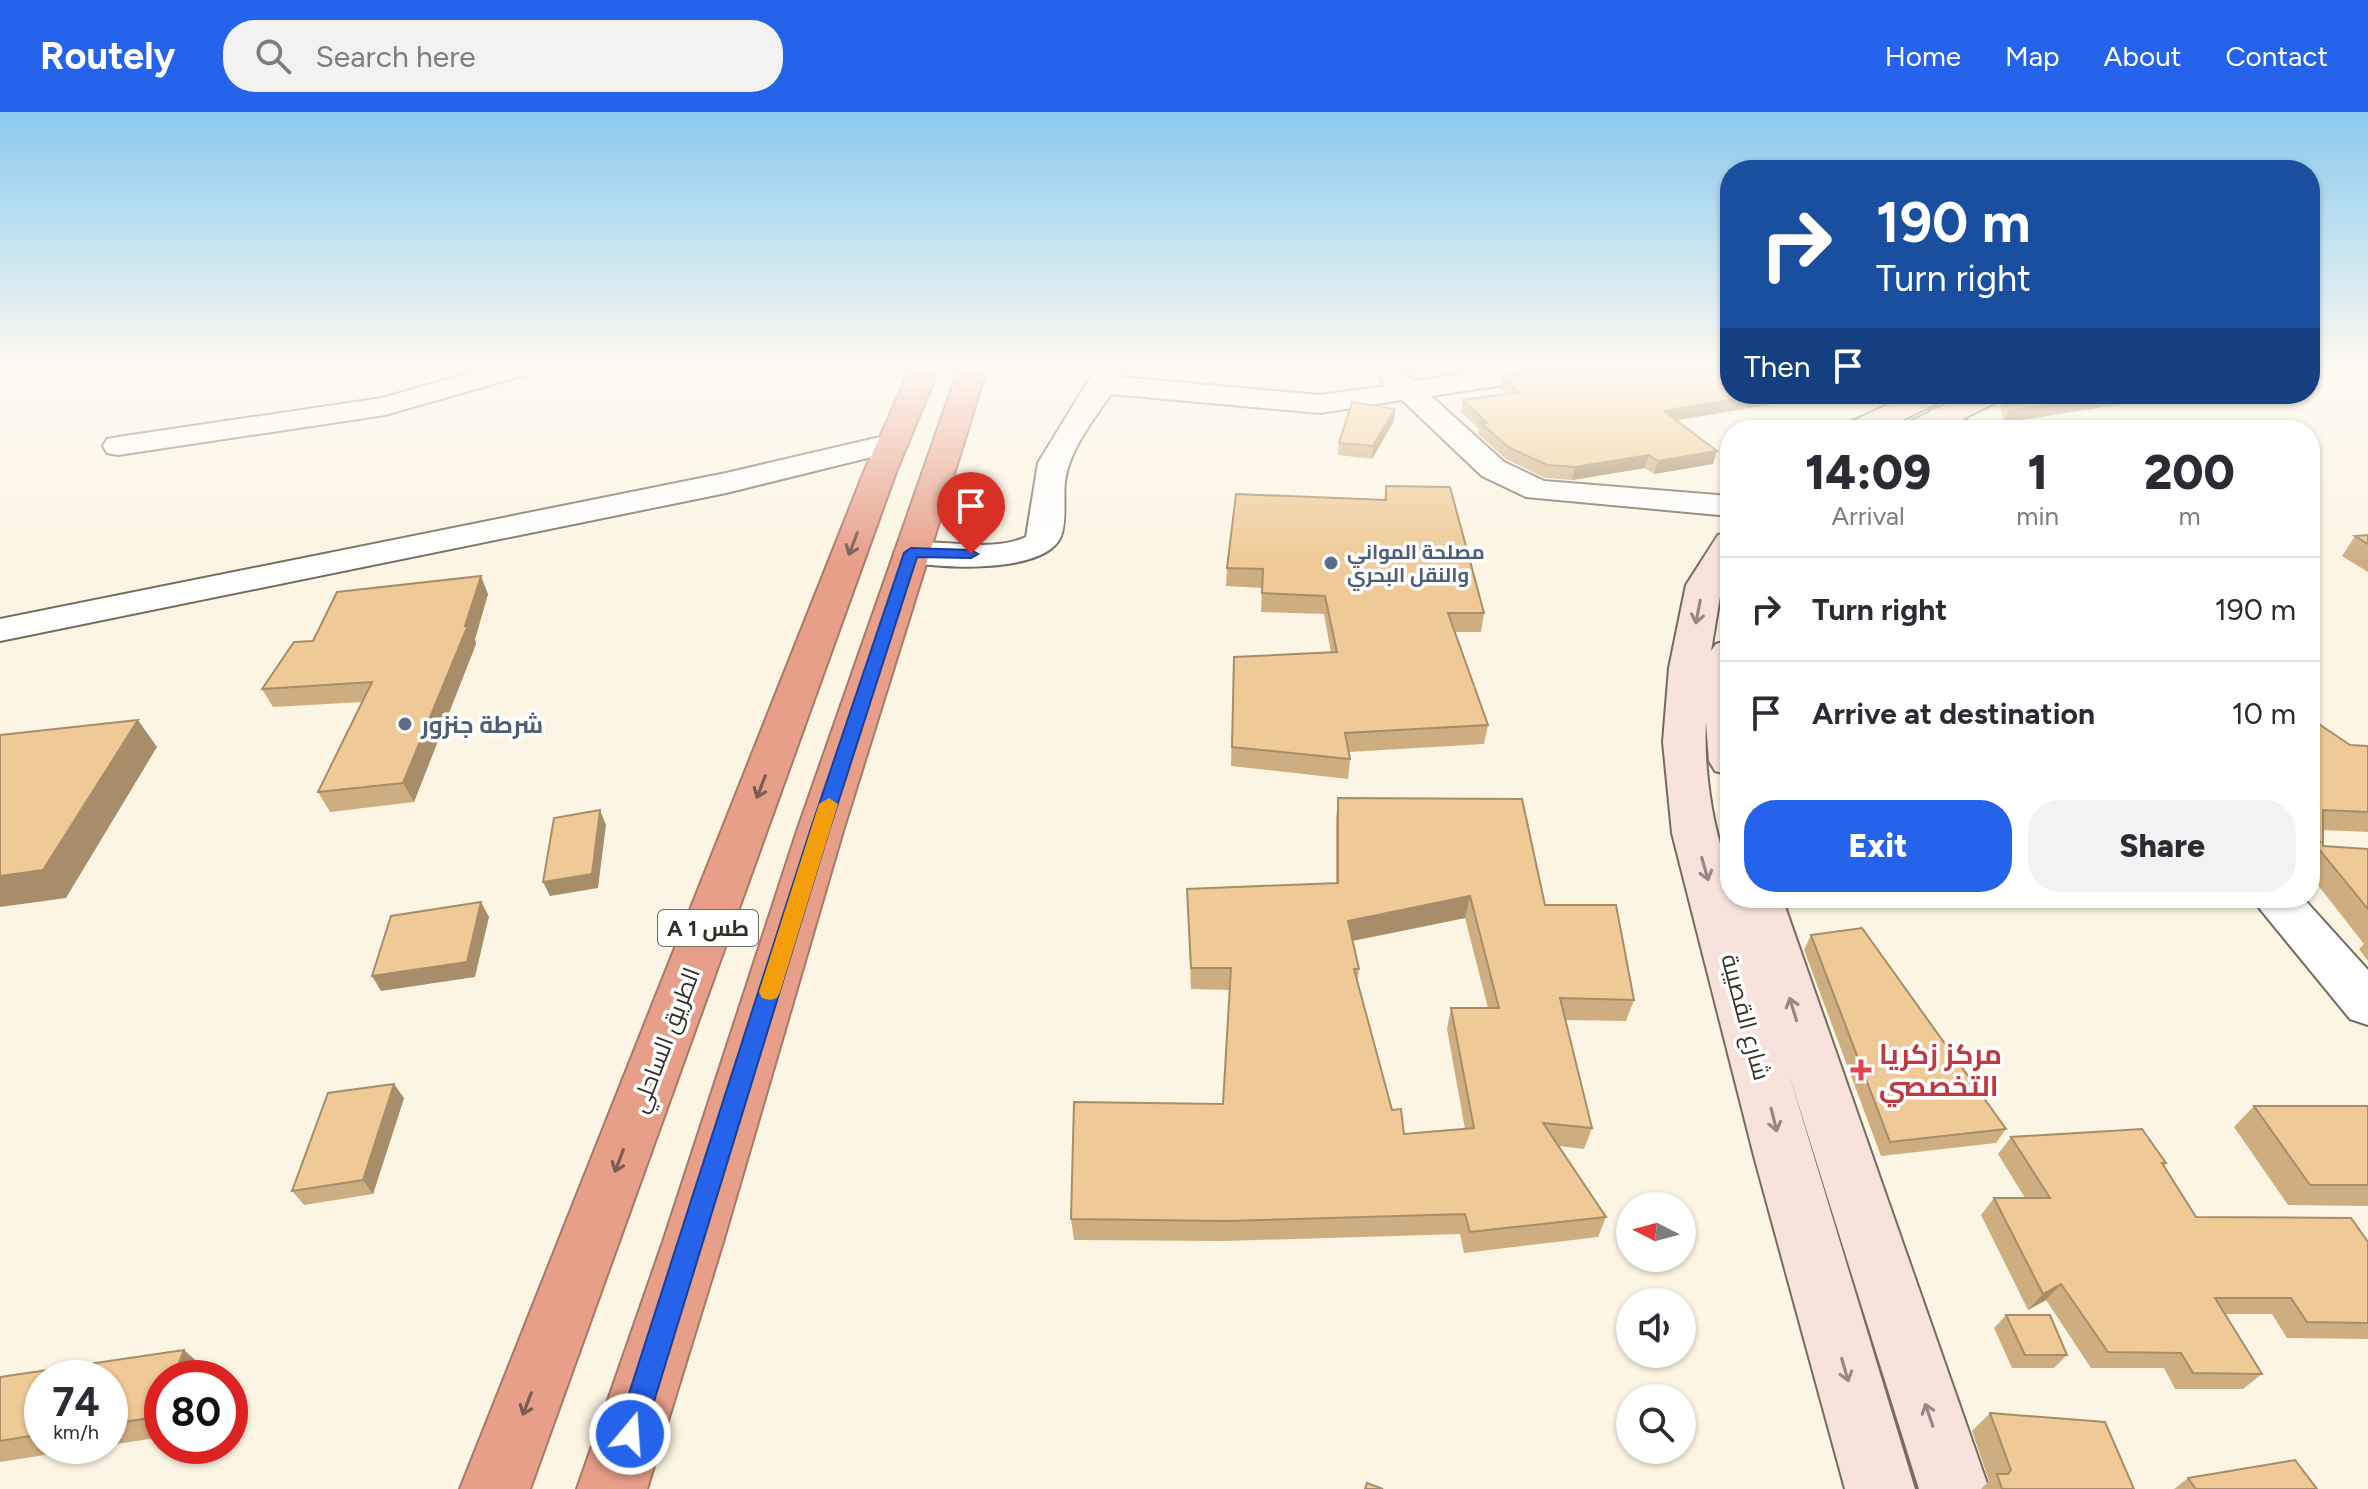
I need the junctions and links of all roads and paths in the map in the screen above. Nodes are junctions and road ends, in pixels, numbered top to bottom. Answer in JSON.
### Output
{"nodes":[{"id":1,"x":210,"y":432,"type":"edge"},
{"id":2,"x":898,"y":432,"type":"edge"},
{"id":3,"x":951,"y":432,"type":"edge"},
{"id":4,"x":1072,"y":432,"type":"edge"},
{"id":5,"x":1453,"y":432,"type":"edge"},
{"id":6,"x":118,"y":446,"type":"dead end"},
{"id":7,"x":887,"y":457,"type":"junction"},
{"id":8,"x":1720,"y":505,"type":"edge"},
{"id":9,"x":911,"y":553,"type":"junction"},
{"id":10,"x":1720,"y":559,"type":"edge"},
{"id":11,"x":0,"y":630,"type":"edge"},
{"id":12,"x":0,"y":652,"type":"edge"},
{"id":13,"x":1761,"y":908,"type":"edge"},
{"id":14,"x":2284,"y":908,"type":"edge"},
{"id":15,"x":2368,"y":1005,"type":"edge"},
{"id":16,"x":495,"y":1489,"type":"edge"},
{"id":17,"x":612,"y":1489,"type":"edge"},
{"id":18,"x":1880,"y":1489,"type":"edge"},
{"id":19,"x":1954,"y":1489,"type":"edge"}],
"edges":[{"from":1,"to":6,"type":"street"},
{"from":2,"to":7,"type":"highway","name":"الطريق الساحلي","number":"A 1 طس"},
{"from":3,"to":9,"type":"highway","number":"A 1 طس"},
{"from":4,"to":9,"type":"street"},
{"from":5,"to":8,"type":"street"},
{"from":7,"to":11,"type":"street"},
{"from":7,"to":12,"type":"street"},
{"from":7,"to":16,"type":"highway","name":"الطريق الساحلي","number":"A 1 طس","one_way":true},
{"from":9,"to":17,"type":"highway","number":"A 1 طس"},
{"from":10,"to":18,"type":"street","name":"شارع القصيبة","one_way":true},
{"from":19,"to":13,"type":"street","one_way":true},
{"from":14,"to":15,"type":"street"}]}
